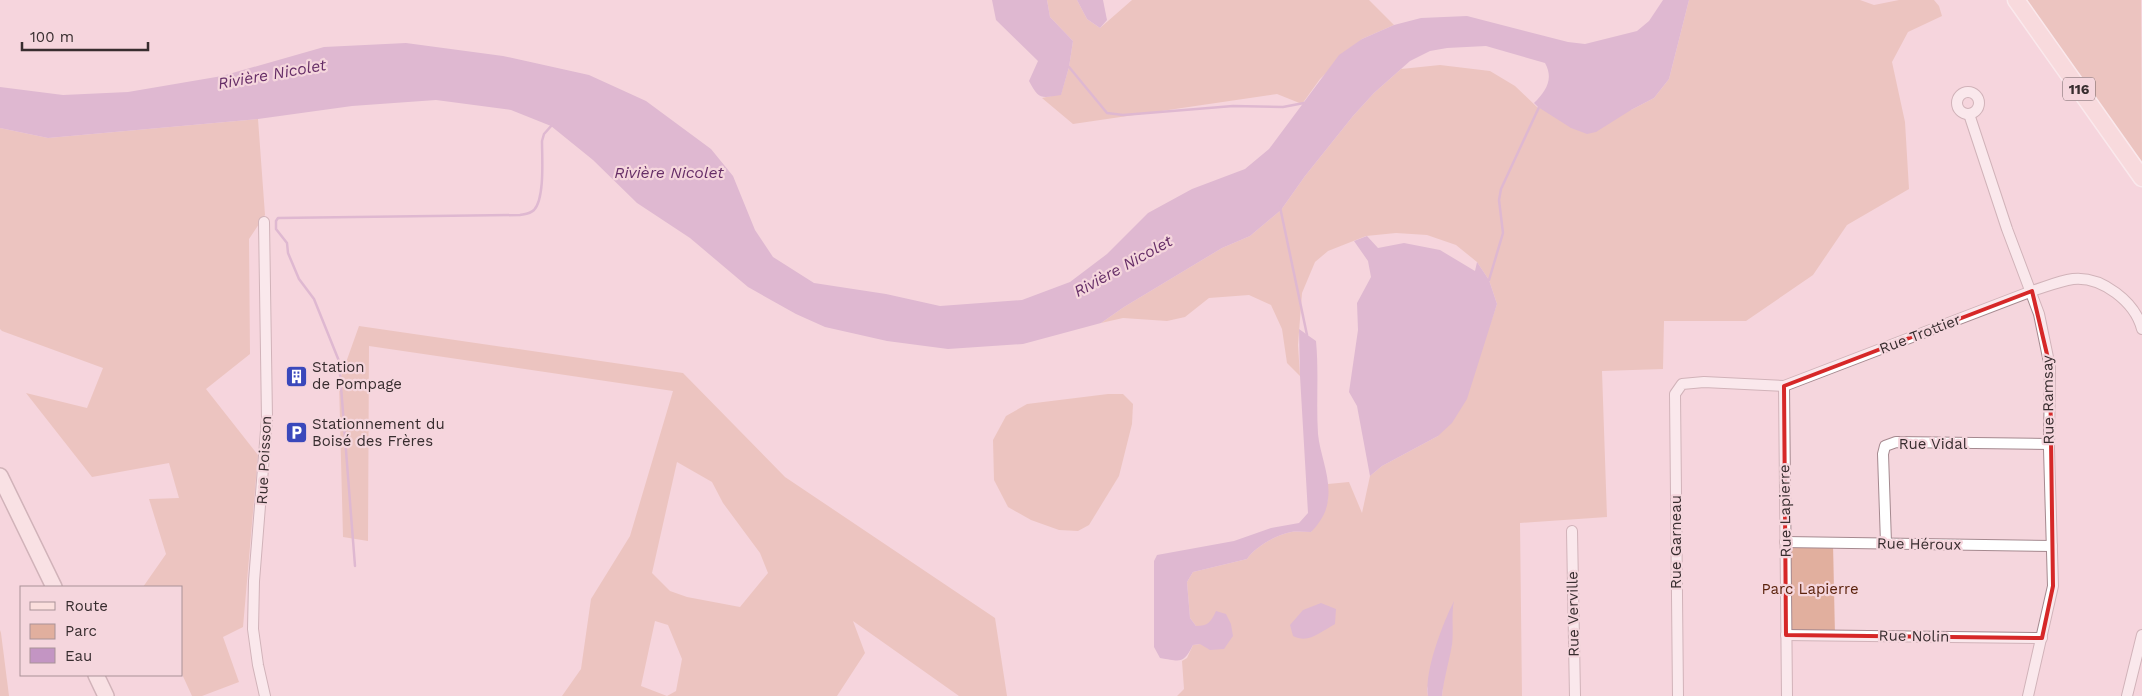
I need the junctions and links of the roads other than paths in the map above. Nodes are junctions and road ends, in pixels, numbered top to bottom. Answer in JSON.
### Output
{"nodes":[{"id":1,"x":2016,"y":0,"type":"edge"},
{"id":2,"x":1969,"y":114,"type":"dead end"},
{"id":3,"x":2142,"y":178,"type":"edge"},
{"id":4,"x":264,"y":222,"type":"dead end"},
{"id":5,"x":2032,"y":291,"type":"junction"},
{"id":6,"x":2142,"y":329,"type":"edge"},
{"id":7,"x":1784,"y":386,"type":"junction"},
{"id":8,"x":1678,"y":389,"type":"joint"},
{"id":9,"x":2049,"y":444,"type":"junction"},
{"id":10,"x":0,"y":476,"type":"edge"},
{"id":11,"x":1572,"y":531,"type":"dead end"},
{"id":12,"x":1786,"y":542,"type":"junction"},
{"id":13,"x":1886,"y":543,"type":"junction"},
{"id":14,"x":2052,"y":546,"type":"junction"},
{"id":15,"x":54,"y":586,"type":"edge"},
{"id":16,"x":1786,"y":635,"type":"junction"},
{"id":17,"x":2142,"y":635,"type":"edge"},
{"id":18,"x":2042,"y":638,"type":"junction"},
{"id":19,"x":96,"y":676,"type":"edge"},
{"id":20,"x":106,"y":696,"type":"edge"},
{"id":21,"x":265,"y":696,"type":"edge"},
{"id":22,"x":1575,"y":696,"type":"edge"},
{"id":23,"x":1678,"y":696,"type":"edge"},
{"id":24,"x":1787,"y":696,"type":"edge"},
{"id":25,"x":2028,"y":696,"type":"edge"},
{"id":26,"x":2127,"y":696,"type":"edge"}],
"edges":[{"from":1,"to":3,"type":"main road","number":"116"},
{"from":2,"to":5,"type":"street","name":"Rue Ramsay"},
{"from":4,"to":21,"type":"street","name":"Rue Poisson"},
{"from":5,"to":6,"type":"street","name":"Rue Trottier"},
{"from":5,"to":7,"type":"street","name":"Rue Trottier"},
{"from":5,"to":9,"type":"street","name":"Rue Ramsay"},
{"from":7,"to":8,"type":"street","name":"Rue Trottier"},
{"from":7,"to":12,"type":"street","name":"Rue Lapierre"},
{"from":8,"to":23,"type":"street","name":"Rue Garneau"},
{"from":9,"to":13,"type":"street","name":"Rue Vidal"},
{"from":9,"to":14,"type":"street","name":"Rue Ramsay"},
{"from":10,"to":15,"type":"street"},
{"from":11,"to":22,"type":"street","name":"Rue Verville"},
{"from":12,"to":13,"type":"street","name":"Rue Héroux"},
{"from":12,"to":16,"type":"street","name":"Rue Lapierre"},
{"from":13,"to":14,"type":"street","name":"Rue Héroux"},
{"from":14,"to":18,"type":"street","name":"Rue Ramsay"},
{"from":16,"to":18,"type":"street","name":"Rue Nolin"},
{"from":16,"to":24,"type":"street","name":"Rue Lapierre"},
{"from":17,"to":26,"type":"street"},
{"from":18,"to":25,"type":"street","name":"Rue Ramsay"},
{"from":19,"to":20,"type":"street"}]}
